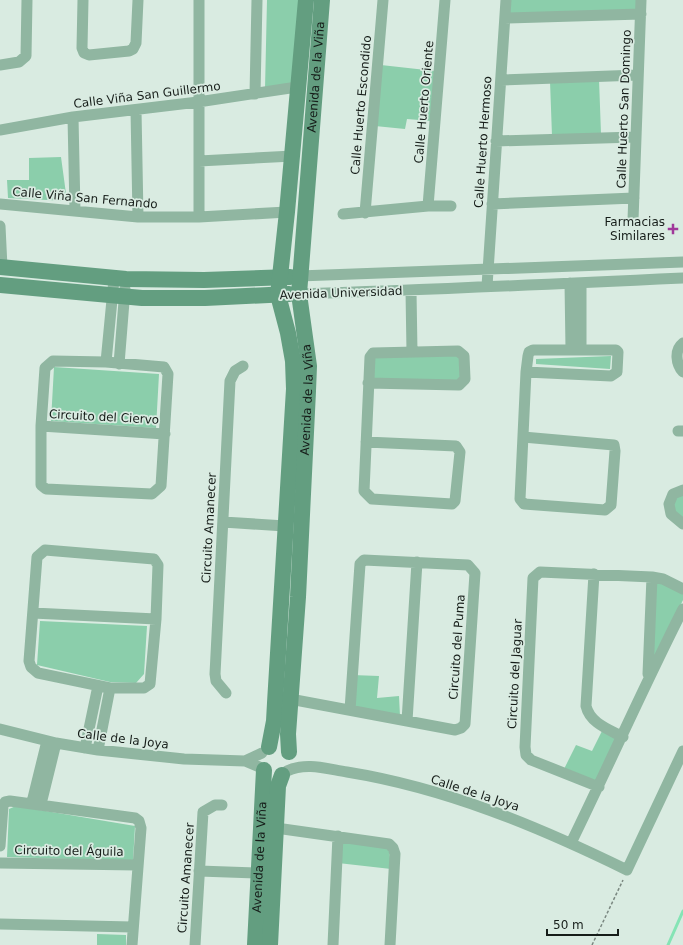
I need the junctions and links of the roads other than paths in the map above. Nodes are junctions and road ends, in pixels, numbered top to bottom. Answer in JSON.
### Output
{"nodes":[{"id":1,"x":27,"y":0,"type":"edge"},
{"id":2,"x":83,"y":0,"type":"edge"},
{"id":3,"x":138,"y":0,"type":"edge"},
{"id":4,"x":199,"y":0,"type":"edge"},
{"id":5,"x":257,"y":0,"type":"edge"},
{"id":6,"x":306,"y":0,"type":"edge"},
{"id":7,"x":322,"y":0,"type":"edge"},
{"id":8,"x":383,"y":0,"type":"edge"},
{"id":9,"x":445,"y":0,"type":"edge"},
{"id":10,"x":506,"y":0,"type":"edge"},
{"id":11,"x":641,"y":0,"type":"edge"},
{"id":12,"x":641,"y":14,"type":"junction"},
{"id":13,"x":505,"y":18,"type":"junction"},
{"id":14,"x":0,"y":65,"type":"edge"},
{"id":15,"x":638,"y":75,"type":"junction"},
{"id":16,"x":501,"y":80,"type":"junction"},
{"id":17,"x":297,"y":87,"type":"junction"},
{"id":18,"x":255,"y":94,"type":"junction"},
{"id":19,"x":198,"y":102,"type":"junction"},
{"id":20,"x":136,"y":110,"type":"junction"},
{"id":21,"x":73,"y":117,"type":"junction"},
{"id":22,"x":0,"y":130,"type":"edge"},
{"id":23,"x":636,"y":137,"type":"junction"},
{"id":24,"x":496,"y":141,"type":"junction"},
{"id":25,"x":293,"y":156,"type":"junction"},
{"id":26,"x":199,"y":161,"type":"junction"},
{"id":27,"x":634,"y":198,"type":"junction"},
{"id":28,"x":0,"y":204,"type":"edge"},
{"id":29,"x":492,"y":204,"type":"junction"},
{"id":30,"x":428,"y":206,"type":"junction"},
{"id":31,"x":451,"y":206,"type":"dead end"},
{"id":32,"x":75,"y":211,"type":"junction"},
{"id":33,"x":288,"y":212,"type":"junction"},
{"id":34,"x":365,"y":213,"type":"junction"},
{"id":35,"x":343,"y":214,"type":"dead end"},
{"id":36,"x":138,"y":217,"type":"junction"},
{"id":37,"x":199,"y":217,"type":"junction"},
{"id":38,"x":633,"y":220,"type":"dead end"},
{"id":39,"x":0,"y":226,"type":"edge"},
{"id":40,"x":683,"y":262,"type":"edge"},
{"id":41,"x":1,"y":267,"type":"edge"},
{"id":42,"x":488,"y":269,"type":"junction"},
{"id":43,"x":299,"y":276,"type":"junction"},
{"id":44,"x":280,"y":277,"type":"junction"},
{"id":45,"x":683,"y":278,"type":"edge"},
{"id":46,"x":120,"y":279,"type":"junction"},
{"id":47,"x":576,"y":283,"type":"junction"},
{"id":48,"x":0,"y":285,"type":"edge"},
{"id":49,"x":486,"y":286,"type":"junction"},
{"id":50,"x":411,"y":291,"type":"junction"},
{"id":51,"x":278,"y":294,"type":"junction"},
{"id":52,"x":299,"y":294,"type":"junction"},
{"id":53,"x":119,"y":296,"type":"junction"},
{"id":54,"x":683,"y":343,"type":"edge"},
{"id":55,"x":576,"y":349,"type":"junction"},
{"id":56,"x":412,"y":352,"type":"junction"},
{"id":57,"x":106,"y":362,"type":"junction"},
{"id":58,"x":119,"y":364,"type":"junction"},
{"id":59,"x":243,"y":366,"type":"dead end"},
{"id":60,"x":526,"y":372,"type":"junction"},
{"id":61,"x":683,"y":372,"type":"edge"},
{"id":62,"x":368,"y":383,"type":"junction"},
{"id":63,"x":41,"y":426,"type":"junction"},
{"id":64,"x":165,"y":434,"type":"junction"},
{"id":65,"x":523,"y":437,"type":"junction"},
{"id":66,"x":366,"y":442,"type":"junction"},
{"id":67,"x":296,"y":482,"type":"junction"},
{"id":68,"x":683,"y":490,"type":"edge"},
{"id":69,"x":222,"y":522,"type":"junction"},
{"id":70,"x":683,"y":524,"type":"edge"},
{"id":71,"x":285,"y":526,"type":"junction"},
{"id":72,"x":417,"y":562,"type":"junction"},
{"id":73,"x":594,"y":574,"type":"junction"},
{"id":74,"x":652,"y":577,"type":"junction"},
{"id":75,"x":683,"y":589,"type":"edge"},
{"id":76,"x":281,"y":597,"type":"junction"},
{"id":77,"x":298,"y":598,"type":"junction"},
{"id":78,"x":683,"y":609,"type":"edge"},
{"id":79,"x":33,"y":613,"type":"junction"},
{"id":80,"x":156,"y":618,"type":"junction"},
{"id":81,"x":648,"y":679,"type":"junction"},
{"id":82,"x":98,"y":686,"type":"junction"},
{"id":83,"x":110,"y":688,"type":"junction"},
{"id":84,"x":226,"y":693,"type":"dead end"},
{"id":85,"x":290,"y":699,"type":"junction"},
{"id":86,"x":350,"y":710,"type":"junction"},
{"id":87,"x":407,"y":721,"type":"junction"},
{"id":88,"x":0,"y":729,"type":"edge"},
{"id":89,"x":623,"y":737,"type":"junction"},
{"id":90,"x":51,"y":742,"type":"junction"},
{"id":91,"x":85,"y":748,"type":"junction"},
{"id":92,"x":98,"y":750,"type":"junction"},
{"id":93,"x":683,"y":751,"type":"edge"},
{"id":94,"x":264,"y":759,"type":"junction"},
{"id":95,"x":287,"y":763,"type":"junction"},
{"id":96,"x":599,"y":787,"type":"junction"},
{"id":97,"x":37,"y":803,"type":"junction"},
{"id":98,"x":222,"y":805,"type":"dead end"},
{"id":99,"x":276,"y":828,"type":"junction"},
{"id":100,"x":338,"y":836,"type":"junction"},
{"id":101,"x":571,"y":843,"type":"junction"},
{"id":102,"x":0,"y":846,"type":"edge"},
{"id":103,"x":0,"y":863,"type":"edge"},
{"id":104,"x":137,"y":865,"type":"junction"},
{"id":105,"x":199,"y":871,"type":"junction"},
{"id":106,"x":258,"y":873,"type":"junction"},
{"id":107,"x":0,"y":924,"type":"edge"},
{"id":108,"x":263,"y":925,"type":"junction"},
{"id":109,"x":132,"y":927,"type":"junction"},
{"id":110,"x":132,"y":945,"type":"edge"},
{"id":111,"x":195,"y":945,"type":"edge"},
{"id":112,"x":255,"y":945,"type":"edge"},
{"id":113,"x":270,"y":945,"type":"edge"},
{"id":114,"x":333,"y":945,"type":"edge"},
{"id":115,"x":390,"y":945,"type":"edge"}],
"edges":[{"from":1,"to":14,"type":"street"},
{"from":2,"to":3,"type":"street"},
{"from":4,"to":19,"type":"street"},
{"from":5,"to":18,"type":"street"},
{"from":6,"to":17,"type":"street","name":"Avenida de la Viña"},
{"from":7,"to":43,"type":"street","name":"Avenida de la Viña"},
{"from":8,"to":34,"type":"street","name":"Calle Huerto Escondido"},
{"from":9,"to":30,"type":"street","name":"Calle Huerto Oriente"},
{"from":10,"to":13,"type":"street","name":"Calle Huerto Hermoso"},
{"from":11,"to":12,"type":"street","name":"Calle Huerto San Domingo"},
{"from":12,"to":13,"type":"street"},
{"from":12,"to":15,"type":"street","name":"Calle Huerto San Domingo"},
{"from":13,"to":16,"type":"street","name":"Calle Huerto Hermoso"},
{"from":15,"to":16,"type":"street"},
{"from":15,"to":23,"type":"street","name":"Calle Huerto San Domingo"},
{"from":16,"to":24,"type":"street","name":"Calle Huerto Hermoso"},
{"from":17,"to":18,"type":"street","name":"Calle Viña San Guillermo"},
{"from":17,"to":25,"type":"street","name":"Avenida de la Viña"},
{"from":18,"to":19,"type":"street","name":"Calle Viña San Guillermo"},
{"from":19,"to":20,"type":"street","name":"Calle Viña San Guillermo"},
{"from":19,"to":26,"type":"street"},
{"from":20,"to":21,"type":"street","name":"Calle Viña San Guillermo"},
{"from":20,"to":36,"type":"street"},
{"from":21,"to":22,"type":"street","name":"Calle Viña San Guillermo"},
{"from":21,"to":32,"type":"street"},
{"from":23,"to":24,"type":"street"},
{"from":23,"to":27,"type":"street","name":"Calle Huerto San Domingo"},
{"from":24,"to":29,"type":"street","name":"Calle Huerto Hermoso"},
{"from":25,"to":26,"type":"street"},
{"from":25,"to":33,"type":"street","name":"Avenida de la Viña"},
{"from":26,"to":37,"type":"street"},
{"from":27,"to":29,"type":"street"},
{"from":27,"to":38,"type":"street","name":"Calle Huerto San Domingo"},
{"from":28,"to":32,"type":"street","name":"Calle Viña San Fernando"},
{"from":29,"to":42,"type":"street","name":"Calle Huerto Hermoso"},
{"from":30,"to":31,"type":"street"},
{"from":30,"to":34,"type":"street"},
{"from":32,"to":36,"type":"street","name":"Calle Viña San Fernando"},
{"from":33,"to":37,"type":"street","name":"Calle Viña San Fernando"},
{"from":33,"to":44,"type":"street","name":"Avenida de la Viña"},
{"from":34,"to":35,"type":"street"},
{"from":36,"to":37,"type":"street","name":"Calle Viña San Fernando"},
{"from":39,"to":41,"type":"street"},
{"from":40,"to":42,"type":"street","name":"Avenida Universidad"},
{"from":41,"to":46,"type":"street","name":"Avenida Universidad"},
{"from":42,"to":43,"type":"street","name":"Avenida Universidad"},
{"from":42,"to":49,"type":"street","name":"Calle Huerto Hermoso"},
{"from":43,"to":44,"type":"street","name":"Avenida Universidad"},
{"from":43,"to":52,"type":"street","name":"Avenida de la Viña"},
{"from":44,"to":46,"type":"street","name":"Avenida Universidad"},
{"from":44,"to":51,"type":"street","name":"Avenida de la Viña"},
{"from":45,"to":47,"type":"street","name":"Avenida Universidad"},
{"from":46,"to":53,"type":"street"},
{"from":47,"to":49,"type":"street","name":"Avenida Universidad"},
{"from":47,"to":55,"type":"street"},
{"from":48,"to":53,"type":"street","name":"Avenida Universidad"},
{"from":49,"to":50,"type":"street","name":"Avenida Universidad"},
{"from":50,"to":52,"type":"street","name":"Avenida Universidad"},
{"from":50,"to":56,"type":"street"},
{"from":51,"to":52,"type":"street","name":"Avenida Universidad"},
{"from":51,"to":53,"type":"street","name":"Avenida Universidad"},
{"from":51,"to":67,"type":"street","name":"Avenida de la Viña"},
{"from":52,"to":67,"type":"street","name":"Avenida de la Viña"},
{"from":53,"to":57,"type":"street"},
{"from":53,"to":58,"type":"street"},
{"from":54,"to":61,"type":"street"},
{"from":55,"to":60,"type":"street"},
{"from":55,"to":60,"type":"street"},
{"from":56,"to":62,"type":"street"},
{"from":56,"to":62,"type":"street"},
{"from":57,"to":58,"type":"street","name":"Circuito del Ciervo"},
{"from":57,"to":63,"type":"street","name":"Circuito del Ciervo"},
{"from":58,"to":64,"type":"street","name":"Circuito del Ciervo"},
{"from":59,"to":69,"type":"street","name":"Circuito Amanecer"},
{"from":60,"to":65,"type":"street"},
{"from":62,"to":66,"type":"street"},
{"from":63,"to":64,"type":"street","name":"Circuito del Ciervo"},
{"from":63,"to":64,"type":"street","name":"Circuito del Ciervo"},
{"from":65,"to":65,"type":"street"},
{"from":66,"to":66,"type":"street"},
{"from":67,"to":71,"type":"street","name":"Avenida de la Viña"},
{"from":67,"to":77,"type":"street","name":"Avenida de la Viña"},
{"from":68,"to":70,"type":"street"},
{"from":69,"to":71,"type":"street"},
{"from":69,"to":84,"type":"street","name":"Circuito Amanecer"},
{"from":71,"to":76,"type":"street","name":"Avenida de la Viña"},
{"from":72,"to":86,"type":"street","name":"Circuito del Puma"},
{"from":72,"to":87,"type":"street"},
{"from":72,"to":87,"type":"street","name":"Circuito del Puma"},
{"from":73,"to":74,"type":"street","name":"Circuito del Jaguar"},
{"from":73,"to":89,"type":"street"},
{"from":73,"to":96,"type":"street","name":"Circuito del Jaguar"},
{"from":74,"to":75,"type":"street","name":"Circuito del Jaguar"},
{"from":74,"to":81,"type":"street"},
{"from":76,"to":77,"type":"street"},
{"from":76,"to":94,"type":"street","name":"Avenida de la Viña"},
{"from":77,"to":85,"type":"street","name":"Avenida de la Viña"},
{"from":78,"to":81,"type":"street"},
{"from":79,"to":80,"type":"street"},
{"from":79,"to":80,"type":"street"},
{"from":79,"to":82,"type":"street"},
{"from":80,"to":83,"type":"street"},
{"from":81,"to":89,"type":"street"},
{"from":82,"to":83,"type":"street"},
{"from":82,"to":91,"type":"street"},
{"from":83,"to":92,"type":"street"},
{"from":85,"to":86,"type":"street","name":"Circuito del Puma"},
{"from":85,"to":95,"type":"street","name":"Avenida de la Viña"},
{"from":86,"to":87,"type":"street","name":"Circuito del Puma"},
{"from":88,"to":90,"type":"street","name":"Calle de la Joya"},
{"from":89,"to":96,"type":"street"},
{"from":90,"to":91,"type":"street","name":"Calle de la Joya"},
{"from":90,"to":97,"type":"street"},
{"from":91,"to":92,"type":"street","name":"Calle de la Joya"},
{"from":92,"to":94,"type":"street","name":"Calle de la Joya"},
{"from":93,"to":101,"type":"street","name":"Calle de la Joya"},
{"from":94,"to":95,"type":"street"},
{"from":94,"to":95,"type":"street"},
{"from":94,"to":106,"type":"street","name":"Avenida de la Viña"},
{"from":95,"to":99,"type":"street","name":"Avenida de la Viña"},
{"from":95,"to":101,"type":"street","name":"Calle de la Joya"},
{"from":96,"to":101,"type":"street"},
{"from":97,"to":102,"type":"street","name":"Circuito del Águila"},
{"from":97,"to":104,"type":"street","name":"Circuito del Águila"},
{"from":98,"to":105,"type":"street","name":"Circuito Amanecer"},
{"from":99,"to":100,"type":"street"},
{"from":99,"to":108,"type":"street","name":"Avenida de la Viña"},
{"from":100,"to":114,"type":"street"},
{"from":100,"to":115,"type":"street"},
{"from":103,"to":104,"type":"street","name":"Circuito del Águila"},
{"from":104,"to":109,"type":"street","name":"Circuito del Águila"},
{"from":105,"to":106,"type":"street"},
{"from":105,"to":111,"type":"street","name":"Circuito Amanecer"},
{"from":106,"to":108,"type":"street","name":"Avenida de la Viña"},
{"from":107,"to":109,"type":"street"},
{"from":108,"to":112,"type":"street","name":"Avenida de la Viña"},
{"from":108,"to":113,"type":"street","name":"Avenida de la Viña"},
{"from":109,"to":110,"type":"street","name":"Circuito del Águila"}]}
